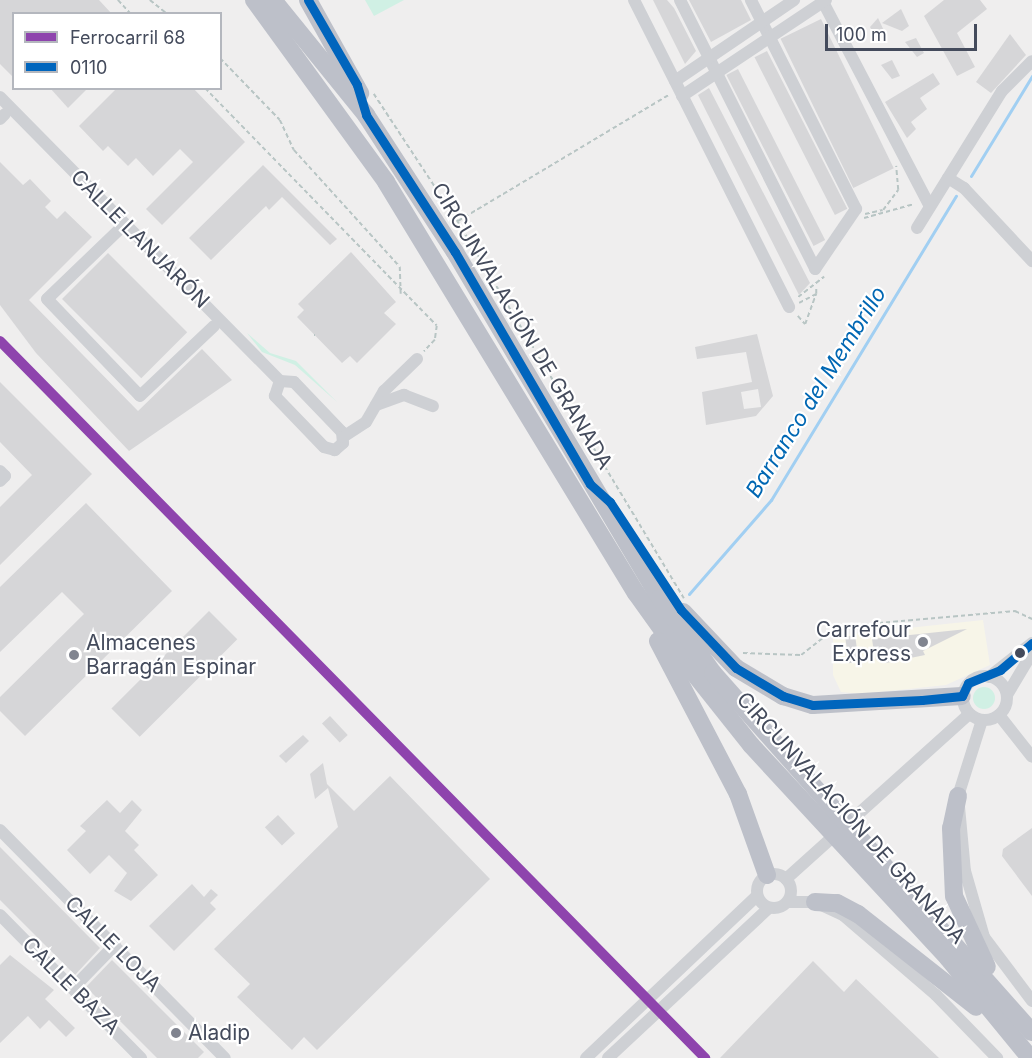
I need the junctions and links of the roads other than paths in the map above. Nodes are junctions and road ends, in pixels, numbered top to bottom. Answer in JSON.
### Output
{"nodes":[{"id":1,"x":241,"y":0,"type":"edge"},
{"id":2,"x":254,"y":0,"type":"edge"},
{"id":3,"x":273,"y":0,"type":"edge"},
{"id":4,"x":286,"y":0,"type":"edge"},
{"id":5,"x":308,"y":0,"type":"edge"},
{"id":6,"x":634,"y":0,"type":"edge"},
{"id":7,"x":680,"y":0,"type":"edge"},
{"id":8,"x":751,"y":0,"type":"edge"},
{"id":9,"x":794,"y":0,"type":"edge"},
{"id":10,"x":824,"y":1,"type":"edge"},
{"id":11,"x":762,"y":22,"type":"junction"},
{"id":12,"x":769,"y":39,"type":"junction"},
{"id":13,"x":299,"y":56,"type":"junction"},
{"id":14,"x":709,"y":58,"type":"junction"},
{"id":15,"x":1032,"y":61,"type":"edge"},
{"id":16,"x":331,"y":68,"type":"junction"},
{"id":17,"x":717,"y":74,"type":"junction"},
{"id":18,"x":678,"y":89,"type":"junction"},
{"id":19,"x":0,"y":97,"type":"edge"},
{"id":20,"x":2,"y":114,"type":"edge"},
{"id":21,"x":366,"y":115,"type":"junction"},
{"id":22,"x":948,"y":178,"type":"junction"},
{"id":23,"x":926,"y":208,"type":"junction"},
{"id":24,"x":122,"y":226,"type":"junction"},
{"id":25,"x":917,"y":228,"type":"dead end"},
{"id":26,"x":1032,"y":261,"type":"edge"},
{"id":27,"x":789,"y":307,"type":"road end"},
{"id":28,"x":214,"y":326,"type":"junction"},
{"id":29,"x":417,"y":359,"type":"road end"},
{"id":30,"x":277,"y":383,"type":"junction"},
{"id":31,"x":376,"y":405,"type":"junction"},
{"id":32,"x":433,"y":406,"type":"dead end"},
{"id":33,"x":342,"y":437,"type":"junction"},
{"id":34,"x":0,"y":471,"type":"edge"},
{"id":35,"x":0,"y":482,"type":"edge"},
{"id":36,"x":590,"y":484,"type":"junction"},
{"id":37,"x":636,"y":593,"type":"junction"},
{"id":38,"x":1032,"y":643,"type":"edge"},
{"id":39,"x":1032,"y":653,"type":"edge"},
{"id":40,"x":989,"y":676,"type":"junction"},
{"id":41,"x":1007,"y":695,"type":"junction"},
{"id":42,"x":962,"y":696,"type":"junction"},
{"id":43,"x":969,"y":714,"type":"junction"},
{"id":44,"x":999,"y":715,"type":"junction"},
{"id":45,"x":982,"y":720,"type":"junction"},
{"id":46,"x":1032,"y":757,"type":"edge"},
{"id":47,"x":958,"y":796,"type":"junction"},
{"id":48,"x":2,"y":837,"type":"edge"},
{"id":49,"x":767,"y":875,"type":"junction"},
{"id":50,"x":786,"y":879,"type":"junction"},
{"id":51,"x":757,"y":896,"type":"junction"},
{"id":52,"x":788,"y":902,"type":"junction"},
{"id":53,"x":815,"y":902,"type":"junction"},
{"id":54,"x":769,"y":908,"type":"junction"},
{"id":55,"x":0,"y":915,"type":"edge"},
{"id":56,"x":115,"y":945,"type":"junction"},
{"id":57,"x":73,"y":988,"type":"junction"},
{"id":58,"x":995,"y":988,"type":"junction"},
{"id":59,"x":1032,"y":1001,"type":"edge"},
{"id":60,"x":1028,"y":1046,"type":"edge"},
{"id":61,"x":220,"y":1056,"type":"edge"},
{"id":62,"x":141,"y":1058,"type":"edge"},
{"id":63,"x":586,"y":1058,"type":"edge"},
{"id":64,"x":608,"y":1058,"type":"edge"},
{"id":65,"x":997,"y":1058,"type":"edge"}],
"edges":[{"from":1,"to":13,"type":"highway"},
{"from":2,"to":13,"type":"highway","name":"CIRCUNVALACIÓN DE GRANADA"},
{"from":3,"to":16,"type":"highway","name":"CIRCUNVALACIÓN DE GRANADA"},
{"from":4,"to":16,"type":"highway"},
{"from":5,"to":21,"type":"highway"},
{"from":6,"to":18,"type":"street"},
{"from":7,"to":14,"type":"street"},
{"from":8,"to":11,"type":"street"},
{"from":9,"to":11,"type":"street"},
{"from":10,"to":12,"type":"street"},
{"from":10,"to":23,"type":"street"},
{"from":11,"to":12,"type":"street"},
{"from":11,"to":14,"type":"street"},
{"from":12,"to":17,"type":"street"},
{"from":12,"to":17,"type":"street"},
{"from":13,"to":37,"type":"highway","name":"CIRCUNVALACIÓN DE GRANADA"},
{"from":14,"to":17,"type":"street"},
{"from":14,"to":18,"type":"street"},
{"from":15,"to":22,"type":"street"},
{"from":16,"to":21,"type":"highway","name":"CIRCUNVALACIÓN DE GRANADA"},
{"from":17,"to":18,"type":"street"},
{"from":18,"to":27,"type":"street"},
{"from":19,"to":24,"type":"street","name":"CALLE LANJARÓN"},
{"from":20,"to":24,"type":"street","name":"CALLE LANJARÓN"},
{"from":21,"to":36,"type":"highway","name":"CIRCUNVALACIÓN DE GRANADA"},
{"from":22,"to":23,"type":"street"},
{"from":22,"to":26,"type":"street"},
{"from":23,"to":25,"type":"street"},
{"from":24,"to":28,"type":"street","name":"CALLE LANJARÓN"},
{"from":24,"to":28,"type":"street","name":"CALLE LANJARÓN"},
{"from":24,"to":30,"type":"street","name":"CALLE LANJARÓN"},
{"from":28,"to":30,"type":"street","name":"CALLE LANJARÓN"},
{"from":29,"to":31,"type":"street"},
{"from":30,"to":33,"type":"street","name":"CALLE LANJARÓN"},
{"from":30,"to":33,"type":"street","name":"CALLE LANJARÓN"},
{"from":31,"to":32,"type":"street"},
{"from":31,"to":33,"type":"street"},
{"from":34,"to":35,"type":"street"},
{"from":36,"to":42,"type":"highway"},
{"from":36,"to":58,"type":"highway","name":"CIRCUNVALACIÓN DE GRANADA"},
{"from":37,"to":49,"type":"highway"},
{"from":37,"to":60,"type":"highway","name":"CIRCUNVALACIÓN DE GRANADA"},
{"from":38,"to":40,"type":"street"},
{"from":39,"to":41,"type":"street"},
{"from":40,"to":41,"type":"street"},
{"from":40,"to":42,"type":"street"},
{"from":41,"to":44,"type":"street"},
{"from":42,"to":43,"type":"street"},
{"from":43,"to":45,"type":"street"},
{"from":43,"to":50,"type":"street"},
{"from":44,"to":45,"type":"street"},
{"from":44,"to":46,"type":"street"},
{"from":45,"to":47,"type":"street"},
{"from":47,"to":58,"type":"highway"},
{"from":47,"to":59,"type":"street"},
{"from":48,"to":56,"type":"street","name":"CALLE LOJA"},
{"from":49,"to":50,"type":"street"},
{"from":49,"to":51,"type":"street"},
{"from":50,"to":52,"type":"street"},
{"from":51,"to":54,"type":"street"},
{"from":51,"to":63,"type":"street"},
{"from":52,"to":53,"type":"street"},
{"from":52,"to":54,"type":"street"},
{"from":53,"to":60,"type":"highway"},
{"from":53,"to":65,"type":"street"},
{"from":54,"to":64,"type":"street"},
{"from":55,"to":57,"type":"street","name":"CALLE BAZA"},
{"from":56,"to":57,"type":"street"},
{"from":56,"to":61,"type":"street","name":"CALLE LOJA"},
{"from":57,"to":62,"type":"street","name":"CALLE BAZA"},
{"from":58,"to":60,"type":"highway","name":"CIRCUNVALACIÓN DE GRANADA"}]}
